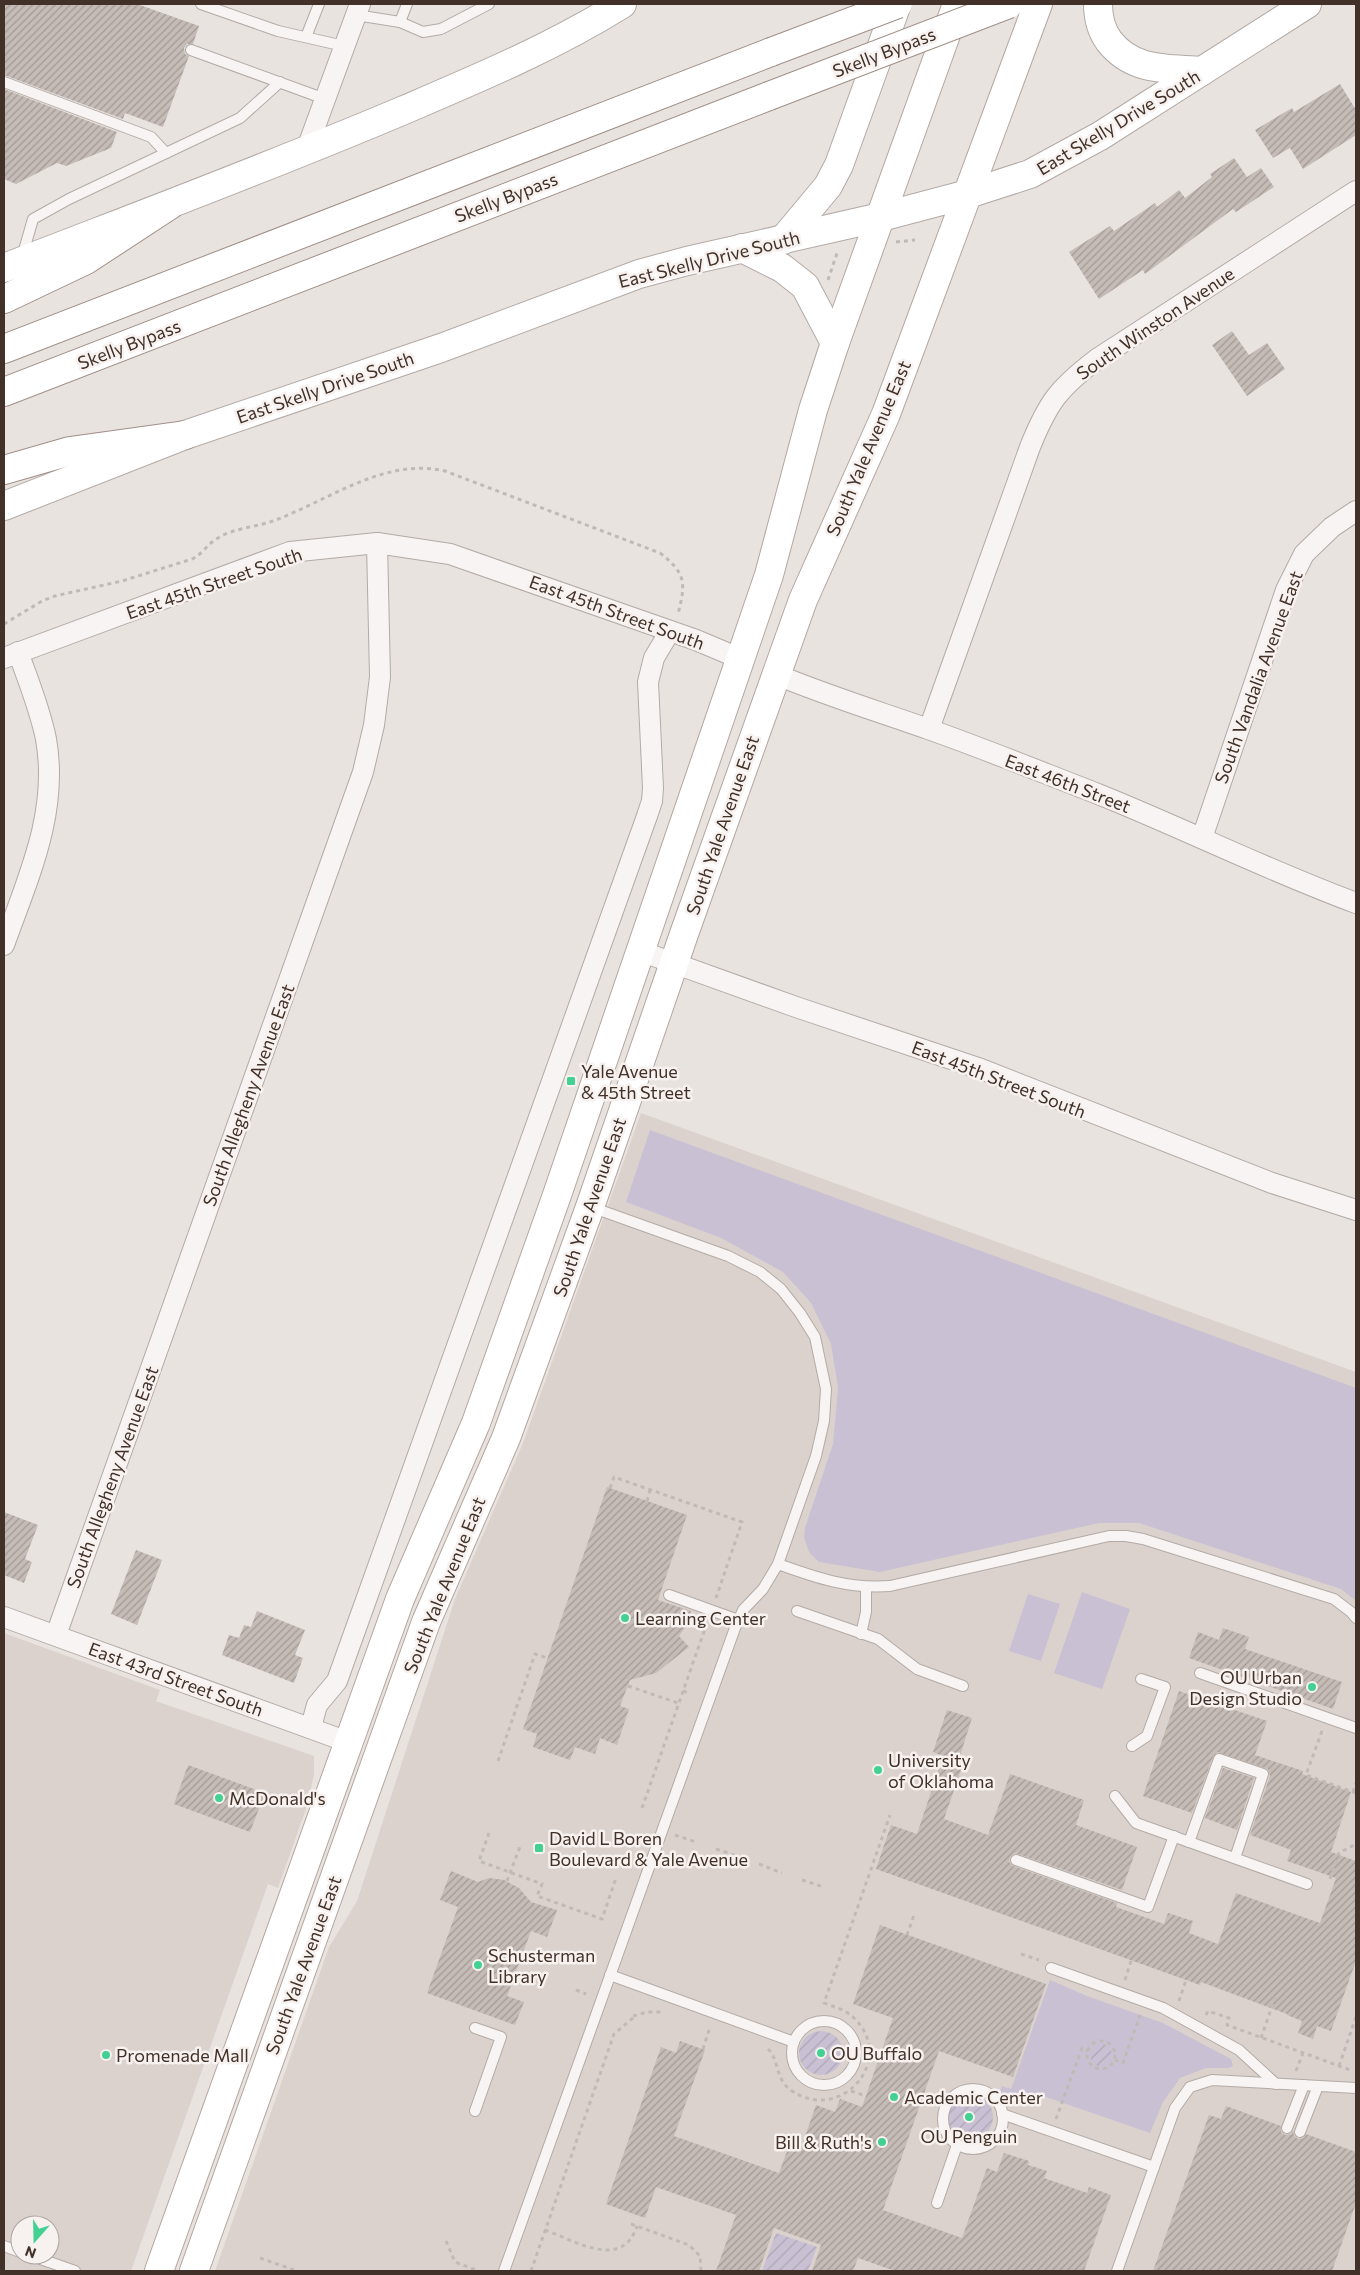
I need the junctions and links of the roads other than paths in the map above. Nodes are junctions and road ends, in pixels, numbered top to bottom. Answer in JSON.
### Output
{"nodes":[{"id":1,"x":201,"y":4,"type":"edge"},
{"id":2,"x":319,"y":4,"type":"edge"},
{"id":3,"x":407,"y":4,"type":"edge"},
{"id":4,"x":489,"y":4,"type":"edge"},
{"id":5,"x":622,"y":4,"type":"edge"},
{"id":6,"x":898,"y":4,"type":"edge"},
{"id":7,"x":957,"y":4,"type":"edge"},
{"id":8,"x":1009,"y":4,"type":"edge"},
{"id":9,"x":1038,"y":4,"type":"edge"},
{"id":10,"x":1098,"y":4,"type":"edge"},
{"id":11,"x":1307,"y":4,"type":"edge"},
{"id":12,"x":358,"y":9,"type":"edge"},
{"id":13,"x":400,"y":22,"type":"junction"},
{"id":14,"x":306,"y":37,"type":"junction"},
{"id":15,"x":344,"y":46,"type":"junction"},
{"id":16,"x":191,"y":50,"type":"dead end"},
{"id":17,"x":1202,"y":71,"type":"junction"},
{"id":18,"x":4,"y":82,"type":"edge"},
{"id":19,"x":280,"y":82,"type":"junction"},
{"id":20,"x":325,"y":99,"type":"junction"},
{"id":21,"x":306,"y":151,"type":"junction"},
{"id":22,"x":166,"y":153,"type":"junction"},
{"id":23,"x":1356,"y":191,"type":"edge"},
{"id":24,"x":968,"y":194,"type":"junction"},
{"id":25,"x":170,"y":205,"type":"junction"},
{"id":26,"x":884,"y":230,"type":"junction"},
{"id":27,"x":783,"y":240,"type":"junction"},
{"id":28,"x":742,"y":248,"type":"junction"},
{"id":29,"x":12,"y":265,"type":"edge"},
{"id":30,"x":4,"y":299,"type":"edge"},
{"id":31,"x":835,"y":343,"type":"junction"},
{"id":32,"x":4,"y":349,"type":"edge"},
{"id":33,"x":4,"y":392,"type":"edge"},
{"id":34,"x":185,"y":435,"type":"junction"},
{"id":35,"x":4,"y":470,"type":"edge"},
{"id":36,"x":4,"y":506,"type":"edge"},
{"id":37,"x":1356,"y":511,"type":"edge"},
{"id":38,"x":377,"y":543,"type":"junction"},
{"id":39,"x":670,"y":631,"type":"junction"},
{"id":40,"x":11,"y":655,"type":"edge"},
{"id":41,"x":741,"y":659,"type":"junction"},
{"id":42,"x":775,"y":674,"type":"junction"},
{"id":43,"x":929,"y":729,"type":"junction"},
{"id":44,"x":1202,"y":838,"type":"junction"},
{"id":45,"x":1356,"y":903,"type":"edge"},
{"id":46,"x":4,"y":945,"type":"edge"},
{"id":47,"x":640,"y":951,"type":"junction"},
{"id":48,"x":674,"y":963,"type":"junction"},
{"id":49,"x":557,"y":1195,"type":"junction"},
{"id":50,"x":590,"y":1207,"type":"junction"},
{"id":51,"x":1356,"y":1210,"type":"edge"},
{"id":52,"x":778,"y":1564,"type":"junction"},
{"id":53,"x":866,"y":1588,"type":"junction"},
{"id":54,"x":669,"y":1595,"type":"dead end"},
{"id":55,"x":797,"y":1611,"type":"dead end"},
{"id":56,"x":4,"y":1617,"type":"edge"},
{"id":57,"x":1356,"y":1618,"type":"edge"},
{"id":58,"x":738,"y":1620,"type":"junction"},
{"id":59,"x":861,"y":1634,"type":"junction"},
{"id":60,"x":56,"y":1635,"type":"junction"},
{"id":61,"x":1200,"y":1673,"type":"dead end"},
{"id":62,"x":1141,"y":1679,"type":"dead end"},
{"id":63,"x":962,"y":1686,"type":"dead end"},
{"id":64,"x":311,"y":1727,"type":"junction"},
{"id":65,"x":1356,"y":1728,"type":"edge"},
{"id":66,"x":348,"y":1742,"type":"junction"},
{"id":67,"x":1132,"y":1746,"type":"dead end"},
{"id":68,"x":379,"y":1755,"type":"junction"},
{"id":69,"x":1115,"y":1796,"type":"dead end"},
{"id":70,"x":1174,"y":1836,"type":"junction"},
{"id":71,"x":1189,"y":1842,"type":"junction"},
{"id":72,"x":1234,"y":1858,"type":"junction"},
{"id":73,"x":1016,"y":1860,"type":"dead end"},
{"id":74,"x":1307,"y":1884,"type":"dead end"},
{"id":75,"x":1051,"y":1968,"type":"dead end"},
{"id":76,"x":610,"y":1975,"type":"junction"},
{"id":77,"x":474,"y":2028,"type":"dead end"},
{"id":78,"x":794,"y":2042,"type":"junction"},
{"id":79,"x":1276,"y":2084,"type":"junction"},
{"id":80,"x":1304,"y":2085,"type":"junction"},
{"id":81,"x":1318,"y":2086,"type":"junction"},
{"id":82,"x":1356,"y":2088,"type":"edge"},
{"id":83,"x":475,"y":2111,"type":"dead end"},
{"id":84,"x":1002,"y":2114,"type":"junction"},
{"id":85,"x":1287,"y":2128,"type":"dead end"},
{"id":86,"x":1300,"y":2132,"type":"dead end"},
{"id":87,"x":957,"y":2145,"type":"junction"},
{"id":88,"x":1154,"y":2167,"type":"junction"},
{"id":89,"x":937,"y":2203,"type":"dead end"},
{"id":90,"x":58,"y":2265,"type":"edge"},
{"id":91,"x":75,"y":2271,"type":"edge"},
{"id":92,"x":159,"y":2271,"type":"edge"},
{"id":93,"x":194,"y":2271,"type":"edge"},
{"id":94,"x":504,"y":2271,"type":"edge"},
{"id":95,"x":1117,"y":2271,"type":"edge"}],
"edges":[{"from":1,"to":14,"type":"lane"},
{"from":2,"to":14,"type":"lane"},
{"from":3,"to":13,"type":"lane"},
{"from":4,"to":13,"type":"lane"},
{"from":5,"to":21,"type":"main road"},
{"from":6,"to":27,"type":"main road"},
{"from":6,"to":32,"type":"main road","bridge":true},
{"from":7,"to":26,"type":"main road","name":"South Yale Avenue East"},
{"from":8,"to":33,"type":"main road","name":"Skelly Bypass","bridge":true},
{"from":9,"to":24,"type":"main road","name":"South Yale Avenue East"},
{"from":10,"to":17,"type":"main road"},
{"from":11,"to":17,"type":"main road","name":"East Skelly Drive South"},
{"from":12,"to":13,"type":"lane"},
{"from":12,"to":15,"type":"street"},
{"from":14,"to":15,"type":"lane"},
{"from":15,"to":20,"type":"street"},
{"from":16,"to":19,"type":"lane"},
{"from":17,"to":24,"type":"main road","name":"East Skelly Drive South"},
{"from":18,"to":22,"type":"lane"},
{"from":19,"to":20,"type":"lane"},
{"from":19,"to":22,"type":"lane"},
{"from":20,"to":21,"type":"street"},
{"from":21,"to":25,"type":"main road"},
{"from":22,"to":29,"type":"lane"},
{"from":23,"to":43,"type":"street","name":"South Winston Avenue"},
{"from":24,"to":26,"type":"main road","name":"East Skelly Drive South"},
{"from":24,"to":42,"type":"main road","name":"South Yale Avenue East"},
{"from":25,"to":29,"type":"main road"},
{"from":25,"to":30,"type":"main road"},
{"from":26,"to":27,"type":"main road","name":"East Skelly Drive South"},
{"from":26,"to":31,"type":"main road","name":"South Yale Avenue East"},
{"from":27,"to":28,"type":"main road","name":"East Skelly Drive South"},
{"from":28,"to":31,"type":"main road"},
{"from":28,"to":34,"type":"main road","name":"East Skelly Drive South"},
{"from":31,"to":41,"type":"main road","name":"South Yale Avenue East"},
{"from":34,"to":35,"type":"main road"},
{"from":34,"to":36,"type":"main road","name":"East Skelly Drive South"},
{"from":37,"to":44,"type":"street","name":"South Vandalia Avenue East"},
{"from":38,"to":39,"type":"street","name":"East 45th Street South"},
{"from":38,"to":40,"type":"street","name":"East 45th Street South"},
{"from":38,"to":60,"type":"street","name":"South Allegheny Avenue East"},
{"from":39,"to":41,"type":"street","name":"East 45th Street South"},
{"from":39,"to":64,"type":"street"},
{"from":40,"to":46,"type":"street"},
{"from":41,"to":42,"type":"main road"},
{"from":41,"to":47,"type":"main road","name":"South Yale Avenue East"},
{"from":42,"to":43,"type":"street","name":"East 46th Street"},
{"from":42,"to":48,"type":"main road","name":"South Yale Avenue East"},
{"from":43,"to":44,"type":"street","name":"East 46th Street"},
{"from":44,"to":45,"type":"street","name":"East 46th Street"},
{"from":47,"to":48,"type":"street","name":"East 45th Street South"},
{"from":47,"to":49,"type":"main road","name":"South Yale Avenue East"},
{"from":48,"to":50,"type":"main road","name":"South Yale Avenue East"},
{"from":48,"to":51,"type":"street","name":"East 45th Street South"},
{"from":49,"to":50,"type":"main road"},
{"from":49,"to":66,"type":"main road","name":"South Yale Avenue East"},
{"from":50,"to":52,"type":"lane"},
{"from":50,"to":68,"type":"main road","name":"South Yale Avenue East"},
{"from":52,"to":53,"type":"lane"},
{"from":52,"to":58,"type":"lane"},
{"from":53,"to":57,"type":"lane"},
{"from":53,"to":59,"type":"lane"},
{"from":54,"to":58,"type":"lane"},
{"from":55,"to":59,"type":"lane"},
{"from":56,"to":60,"type":"street","name":"East 43rd Street South"},
{"from":58,"to":76,"type":"lane"},
{"from":59,"to":63,"type":"lane"},
{"from":60,"to":64,"type":"street","name":"East 43rd Street South"},
{"from":61,"to":65,"type":"lane"},
{"from":62,"to":67,"type":"lane"},
{"from":64,"to":66,"type":"street","name":"East 43rd Street South"},
{"from":66,"to":68,"type":"main road"},
{"from":66,"to":92,"type":"main road","name":"South Yale Avenue East"},
{"from":68,"to":93,"type":"main road","name":"South Yale Avenue East"},
{"from":69,"to":70,"type":"lane"},
{"from":70,"to":71,"type":"lane"},
{"from":70,"to":73,"type":"lane"},
{"from":71,"to":72,"type":"lane"},
{"from":71,"to":72,"type":"lane"},
{"from":72,"to":74,"type":"lane"},
{"from":75,"to":79,"type":"lane"},
{"from":76,"to":78,"type":"lane"},
{"from":76,"to":94,"type":"lane"},
{"from":77,"to":83,"type":"lane"},
{"from":78,"to":78,"type":"lane"},
{"from":79,"to":80,"type":"lane"},
{"from":79,"to":88,"type":"lane"},
{"from":80,"to":81,"type":"lane"},
{"from":80,"to":85,"type":"lane"},
{"from":81,"to":82,"type":"lane"},
{"from":81,"to":86,"type":"lane"},
{"from":84,"to":87,"type":"lane"},
{"from":84,"to":87,"type":"lane"},
{"from":84,"to":88,"type":"lane"},
{"from":87,"to":89,"type":"lane"},
{"from":88,"to":95,"type":"lane"},
{"from":90,"to":91,"type":"lane"}]}
